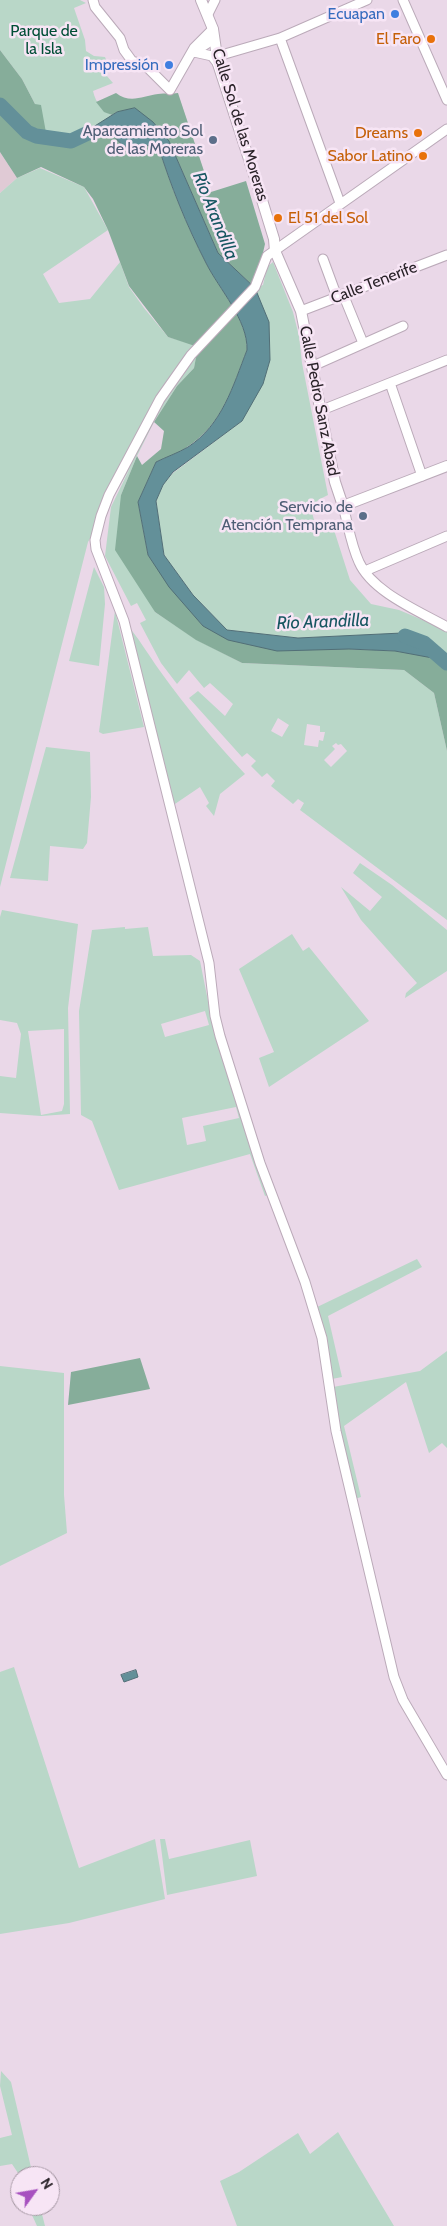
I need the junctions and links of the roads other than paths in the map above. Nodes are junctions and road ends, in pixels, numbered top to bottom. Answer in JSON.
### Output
{"nodes":[{"id":1,"x":93,"y":0,"type":"edge"},
{"id":2,"x":201,"y":0,"type":"edge"},
{"id":3,"x":215,"y":0,"type":"edge"},
{"id":4,"x":367,"y":0,"type":"edge"},
{"id":5,"x":403,"y":0,"type":"edge"},
{"id":6,"x":208,"y":14,"type":"junction"},
{"id":7,"x":214,"y":34,"type":"junction"},
{"id":8,"x":280,"y":38,"type":"junction"},
{"id":9,"x":192,"y":54,"type":"junction"},
{"id":10,"x":218,"y":60,"type":"junction"},
{"id":11,"x":447,"y":100,"type":"edge"},
{"id":12,"x":447,"y":129,"type":"edge"},
{"id":13,"x":340,"y":203,"type":"junction"},
{"id":14,"x":275,"y":251,"type":"junction"},
{"id":15,"x":447,"y":256,"type":"edge"},
{"id":16,"x":323,"y":259,"type":"dead end"},
{"id":17,"x":340,"y":295,"type":"junction"},
{"id":18,"x":301,"y":311,"type":"junction"},
{"id":19,"x":403,"y":326,"type":"dead end"},
{"id":20,"x":363,"y":343,"type":"junction"},
{"id":21,"x":447,"y":360,"type":"edge"},
{"id":22,"x":313,"y":366,"type":"junction"},
{"id":23,"x":390,"y":383,"type":"junction"},
{"id":24,"x":322,"y":410,"type":"junction"},
{"id":25,"x":447,"y":466,"type":"edge"},
{"id":26,"x":422,"y":476,"type":"junction"},
{"id":27,"x":344,"y":506,"type":"junction"},
{"id":28,"x":447,"y":536,"type":"edge"},
{"id":29,"x":365,"y":571,"type":"junction"},
{"id":30,"x":447,"y":627,"type":"edge"},
{"id":31,"x":447,"y":1776,"type":"edge"}],
"edges":[{"from":1,"to":9,"type":"street"},
{"from":2,"to":6,"type":"street","name":"Calle Sol de las Moreras"},
{"from":3,"to":6,"type":"street"},
{"from":4,"to":8,"type":"street"},
{"from":5,"to":11,"type":"street"},
{"from":6,"to":7,"type":"street","name":"Calle Sol de las Moreras"},
{"from":7,"to":9,"type":"street"},
{"from":7,"to":10,"type":"street","name":"Calle Sol de las Moreras"},
{"from":8,"to":10,"type":"street"},
{"from":8,"to":13,"type":"street"},
{"from":9,"to":10,"type":"street"},
{"from":10,"to":14,"type":"street","name":"Calle Sol de las Moreras"},
{"from":12,"to":13,"type":"street"},
{"from":13,"to":14,"type":"street"},
{"from":14,"to":18,"type":"street","name":"Calle Pedro Sanz Abad"},
{"from":14,"to":31,"type":"street"},
{"from":15,"to":17,"type":"street","name":"Calle Tenerife"},
{"from":16,"to":17,"type":"street"},
{"from":17,"to":18,"type":"street","name":"Calle Tenerife"},
{"from":17,"to":20,"type":"street"},
{"from":18,"to":22,"type":"street","name":"Calle Pedro Sanz Abad"},
{"from":19,"to":20,"type":"street"},
{"from":20,"to":22,"type":"street"},
{"from":21,"to":23,"type":"street"},
{"from":22,"to":24,"type":"street","name":"Calle Pedro Sanz Abad"},
{"from":23,"to":24,"type":"street"},
{"from":23,"to":26,"type":"street"},
{"from":24,"to":27,"type":"street","name":"Calle Pedro Sanz Abad"},
{"from":25,"to":26,"type":"street"},
{"from":26,"to":27,"type":"street"},
{"from":27,"to":29,"type":"street","name":"Calle Pedro Sanz Abad"},
{"from":28,"to":29,"type":"street"},
{"from":29,"to":30,"type":"street","name":"Calle Pedro Sanz Abad"}]}
